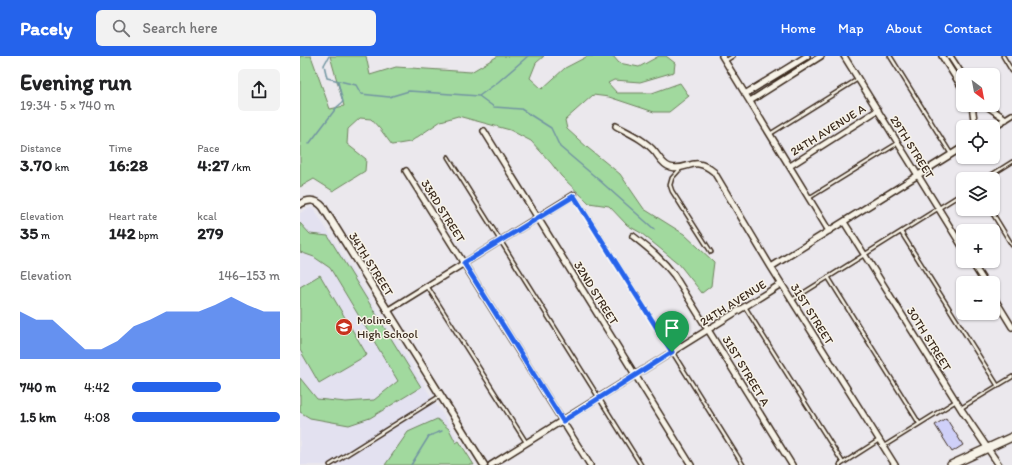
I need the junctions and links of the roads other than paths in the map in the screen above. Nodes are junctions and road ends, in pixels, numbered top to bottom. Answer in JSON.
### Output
{"nodes":[{"id":1,"x":722,"y":56,"type":"edge"},
{"id":2,"x":733,"y":56,"type":"edge"},
{"id":3,"x":807,"y":56,"type":"edge"},
{"id":4,"x":822,"y":56,"type":"edge"},
{"id":5,"x":844,"y":56,"type":"edge"},
{"id":6,"x":890,"y":56,"type":"edge"},
{"id":7,"x":942,"y":56,"type":"edge"},
{"id":8,"x":950,"y":56,"type":"edge"},
{"id":9,"x":1003,"y":56,"type":"edge"},
{"id":10,"x":725,"y":61,"type":"junction"},
{"id":11,"x":958,"y":68,"type":"edge"},
{"id":12,"x":1012,"y":71,"type":"edge"},
{"id":13,"x":956,"y":78,"type":"edge"},
{"id":14,"x":858,"y":79,"type":"junction"},
{"id":15,"x":745,"y":94,"type":"junction"},
{"id":16,"x":750,"y":101,"type":"junction"},
{"id":17,"x":878,"y":110,"type":"junction"},
{"id":18,"x":996,"y":112,"type":"edge"},
{"id":19,"x":1012,"y":115,"type":"edge"},
{"id":20,"x":1006,"y":119,"type":"junction"},
{"id":21,"x":1000,"y":123,"type":"edge"},
{"id":22,"x":616,"y":126,"type":"dead end"},
{"id":23,"x":484,"y":131,"type":"dead end"},
{"id":24,"x":770,"y":134,"type":"junction"},
{"id":25,"x":898,"y":143,"type":"junction"},
{"id":26,"x":956,"y":152,"type":"edge"},
{"id":27,"x":951,"y":155,"type":"junction"},
{"id":28,"x":448,"y":158,"type":"dead end"},
{"id":29,"x":1012,"y":162,"type":"edge"},
{"id":30,"x":682,"y":166,"type":"junction"},
{"id":31,"x":790,"y":166,"type":"junction"},
{"id":32,"x":406,"y":171,"type":"dead end"},
{"id":33,"x":996,"y":172,"type":"edge"},
{"id":34,"x":918,"y":175,"type":"junction"},
{"id":35,"x":574,"y":196,"type":"joint"},
{"id":36,"x":956,"y":197,"type":"edge"},
{"id":37,"x":809,"y":198,"type":"junction"},
{"id":38,"x":300,"y":204,"type":"edge"},
{"id":39,"x":938,"y":208,"type":"junction"},
{"id":40,"x":994,"y":216,"type":"edge"},
{"id":41,"x":538,"y":218,"type":"junction"},
{"id":42,"x":844,"y":222,"type":"junction"},
{"id":43,"x":829,"y":231,"type":"junction"},
{"id":44,"x":901,"y":232,"type":"junction"},
{"id":45,"x":633,"y":236,"type":"dead end"},
{"id":46,"x":956,"y":237,"type":"edge"},
{"id":47,"x":501,"y":241,"type":"junction"},
{"id":48,"x":1012,"y":245,"type":"edge"},
{"id":49,"x":711,"y":252,"type":"dead end"},
{"id":50,"x":864,"y":254,"type":"junction"},
{"id":51,"x":464,"y":263,"type":"junction"},
{"id":52,"x":771,"y":267,"type":"junction"},
{"id":53,"x":828,"y":277,"type":"junction"},
{"id":54,"x":781,"y":284,"type":"junction"},
{"id":55,"x":427,"y":286,"type":"junction"},
{"id":56,"x":792,"y":300,"type":"junction"},
{"id":57,"x":745,"y":306,"type":"junction"},
{"id":58,"x":1000,"y":307,"type":"edge"},
{"id":59,"x":387,"y":311,"type":"junction"},
{"id":60,"x":1012,"y":327,"type":"edge"},
{"id":61,"x":709,"y":330,"type":"junction"},
{"id":62,"x":672,"y":352,"type":"junction"},
{"id":63,"x":635,"y":376,"type":"junction"},
{"id":64,"x":1012,"y":377,"type":"edge"},
{"id":65,"x":998,"y":386,"type":"junction"},
{"id":66,"x":440,"y":396,"type":"junction"},
{"id":67,"x":599,"y":398,"type":"junction"},
{"id":68,"x":956,"y":401,"type":"junction"},
{"id":69,"x":961,"y":409,"type":"junction"},
{"id":70,"x":563,"y":421,"type":"junction"},
{"id":71,"x":919,"y":423,"type":"junction"},
{"id":72,"x":1012,"y":437,"type":"edge"},
{"id":73,"x":880,"y":440,"type":"junction"},
{"id":74,"x":527,"y":442,"type":"junction"},
{"id":75,"x":883,"y":446,"type":"junction"},
{"id":76,"x":988,"y":448,"type":"junction"},
{"id":77,"x":841,"y":464,"type":"edge"},
{"id":78,"x":330,"y":465,"type":"edge"},
{"id":79,"x":484,"y":465,"type":"edge"},
{"id":80,"x":491,"y":465,"type":"edge"},
{"id":81,"x":590,"y":465,"type":"edge"},
{"id":82,"x":641,"y":465,"type":"edge"},
{"id":83,"x":692,"y":465,"type":"edge"},
{"id":84,"x":743,"y":465,"type":"edge"},
{"id":85,"x":792,"y":465,"type":"edge"},
{"id":86,"x":895,"y":465,"type":"edge"},
{"id":87,"x":951,"y":465,"type":"edge"},
{"id":88,"x":999,"y":465,"type":"edge"}],
"edges":[{"from":1,"to":10,"type":"street"},
{"from":2,"to":10,"type":"lane"},
{"from":3,"to":15,"type":"street"},
{"from":4,"to":16,"type":"street"},
{"from":5,"to":14,"type":"street","name":"29TH STREET"},
{"from":6,"to":27,"type":"lane"},
{"from":7,"to":13,"type":"street"},
{"from":8,"to":11,"type":"street"},
{"from":9,"to":12,"type":"lane"},
{"from":10,"to":15,"type":"street"},
{"from":14,"to":17,"type":"street","name":"29TH STREET"},
{"from":14,"to":24,"type":"lane"},
{"from":15,"to":16,"type":"street"},
{"from":16,"to":24,"type":"street"},
{"from":17,"to":25,"type":"street","name":"29TH STREET"},
{"from":17,"to":31,"type":"street","name":"24TH AVENUE A"},
{"from":18,"to":20,"type":"street"},
{"from":19,"to":20,"type":"street"},
{"from":20,"to":21,"type":"street"},
{"from":22,"to":30,"type":"street"},
{"from":23,"to":41,"type":"street","name":"32ND STREET"},
{"from":24,"to":31,"type":"street"},
{"from":25,"to":34,"type":"street","name":"29TH STREET"},
{"from":25,"to":37,"type":"lane"},
{"from":26,"to":27,"type":"street","name":"24TH AVENUE"},
{"from":27,"to":34,"type":"street","name":"24TH AVENUE"},
{"from":28,"to":47,"type":"lane"},
{"from":29,"to":33,"type":"lane"},
{"from":30,"to":49,"type":"lane"},
{"from":30,"to":52,"type":"street","name":"31ST STREET"},
{"from":31,"to":37,"type":"street"},
{"from":32,"to":51,"type":"street","name":"33RD STREET"},
{"from":34,"to":39,"type":"street","name":"29TH STREET"},
{"from":34,"to":42,"type":"street","name":"24TH AVENUE"},
{"from":35,"to":41,"type":"street"},
{"from":35,"to":62,"type":"lane"},
{"from":36,"to":39,"type":"lane"},
{"from":37,"to":43,"type":"street"},
{"from":38,"to":59,"type":"street","name":"34TH STREET"},
{"from":39,"to":44,"type":"lane"},
{"from":39,"to":46,"type":"street","name":"29TH STREET"},
{"from":40,"to":48,"type":"lane"},
{"from":41,"to":47,"type":"street"},
{"from":41,"to":63,"type":"street","name":"32ND STREET"},
{"from":42,"to":43,"type":"street","name":"24TH AVENUE"},
{"from":42,"to":50,"type":"street","name":"30TH STREET"},
{"from":43,"to":52,"type":"street","name":"24TH AVENUE"},
{"from":44,"to":50,"type":"lane"},
{"from":44,"to":65,"type":"lane"},
{"from":45,"to":61,"type":"street","name":"31ST STREET A"},
{"from":47,"to":51,"type":"street"},
{"from":47,"to":67,"type":"lane"},
{"from":50,"to":53,"type":"lane"},
{"from":50,"to":68,"type":"street","name":"30TH STREET"},
{"from":51,"to":55,"type":"street"},
{"from":51,"to":70,"type":"street","name":"33RD STREET"},
{"from":52,"to":54,"type":"street","name":"31ST STREET"},
{"from":53,"to":56,"type":"lane"},
{"from":53,"to":71,"type":"lane"},
{"from":54,"to":56,"type":"street","name":"31ST STREET"},
{"from":54,"to":57,"type":"street","name":"24TH AVENUE"},
{"from":55,"to":59,"type":"street"},
{"from":55,"to":74,"type":"lane"},
{"from":56,"to":73,"type":"street","name":"31ST STREET"},
{"from":57,"to":61,"type":"street","name":"24TH AVENUE"},
{"from":57,"to":77,"type":"lane"},
{"from":58,"to":60,"type":"street"},
{"from":59,"to":66,"type":"street","name":"34TH STREET"},
{"from":61,"to":62,"type":"street","name":"24TH AVENUE"},
{"from":61,"to":85,"type":"street","name":"31ST STREET A"},
{"from":62,"to":63,"type":"street","name":"24TH AVENUE"},
{"from":62,"to":84,"type":"lane"},
{"from":63,"to":67,"type":"street","name":"24TH AVENUE"},
{"from":63,"to":83,"type":"street","name":"32ND STREET"},
{"from":64,"to":65,"type":"lane"},
{"from":65,"to":69,"type":"lane"},
{"from":66,"to":78,"type":"lane"},
{"from":66,"to":79,"type":"street","name":"34TH STREET"},
{"from":67,"to":70,"type":"street","name":"24TH AVENUE"},
{"from":67,"to":82,"type":"lane"},
{"from":68,"to":69,"type":"street","name":"30TH STREET"},
{"from":68,"to":71,"type":"lane"},
{"from":69,"to":76,"type":"street","name":"30TH STREET"},
{"from":70,"to":74,"type":"street","name":"24TH AVENUE"},
{"from":70,"to":81,"type":"street","name":"33RD STREET"},
{"from":71,"to":75,"type":"lane"},
{"from":72,"to":76,"type":"main road"},
{"from":73,"to":75,"type":"street","name":"31ST STREET"},
{"from":73,"to":77,"type":"lane"},
{"from":74,"to":80,"type":"street","name":"24TH AVENUE"},
{"from":75,"to":86,"type":"street","name":"31ST STREET"},
{"from":76,"to":87,"type":"main road"},
{"from":76,"to":88,"type":"street","name":"30TH STREET"}]}
